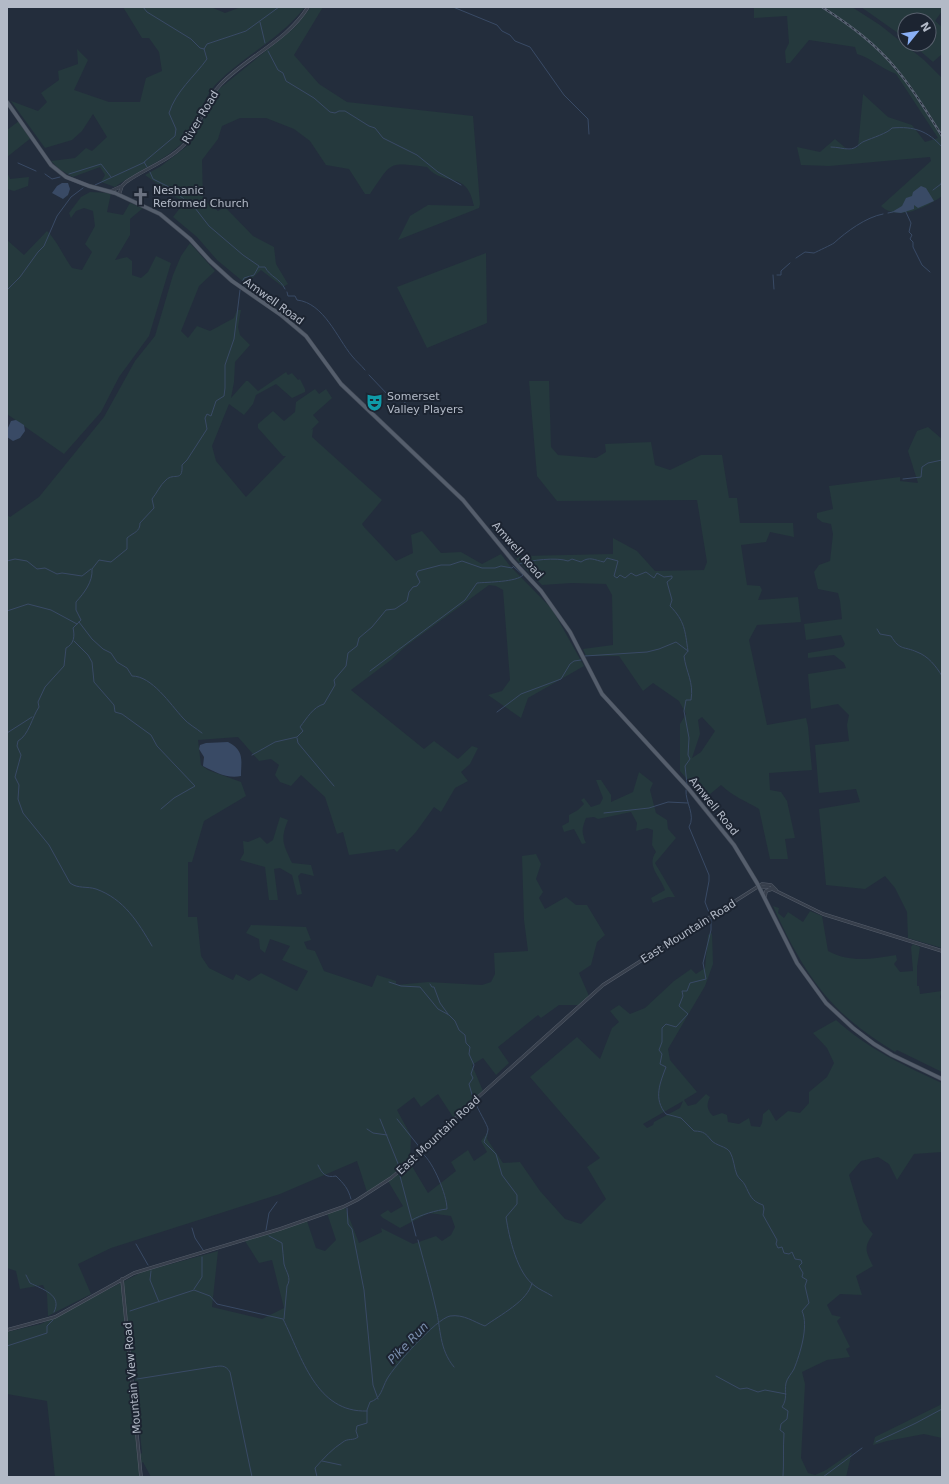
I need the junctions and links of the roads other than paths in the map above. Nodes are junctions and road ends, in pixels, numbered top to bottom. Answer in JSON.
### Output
{"nodes":[{"id":1,"x":308,"y":7,"type":"edge"},
{"id":2,"x":7,"y":102,"type":"edge"},
{"id":3,"x":122,"y":186,"type":"junction"},
{"id":4,"x":110,"y":191,"type":"junction"},
{"id":5,"x":119,"y":195,"type":"junction"},
{"id":6,"x":759,"y":887,"type":"junction"},
{"id":7,"x":774,"y":890,"type":"junction"},
{"id":8,"x":765,"y":900,"type":"junction"},
{"id":9,"x":942,"y":951,"type":"edge"},
{"id":10,"x":942,"y":1079,"type":"edge"},
{"id":11,"x":122,"y":1279,"type":"junction"},
{"id":12,"x":7,"y":1330,"type":"edge"},
{"id":13,"x":141,"y":1477,"type":"edge"}],
"edges":[{"from":1,"to":3,"type":"street","name":"River Road"},
{"from":2,"to":4,"type":"main road","name":"Amwell Road"},
{"from":3,"to":4,"type":"street","name":"River Road"},
{"from":3,"to":5,"type":"street"},
{"from":4,"to":5,"type":"main road","name":"Amwell Road"},
{"from":5,"to":6,"type":"main road","name":"Amwell Road"},
{"from":6,"to":7,"type":"street"},
{"from":6,"to":8,"type":"main road","name":"Amwell Road"},
{"from":6,"to":11,"type":"street","name":"East Mountain Road"},
{"from":7,"to":8,"type":"street"},
{"from":7,"to":9,"type":"street"},
{"from":8,"to":10,"type":"main road","name":"Amwell Road"},
{"from":11,"to":12,"type":"street","name":"East Mountain Road"},
{"from":11,"to":13,"type":"street","name":"Mountain View Road"}]}
